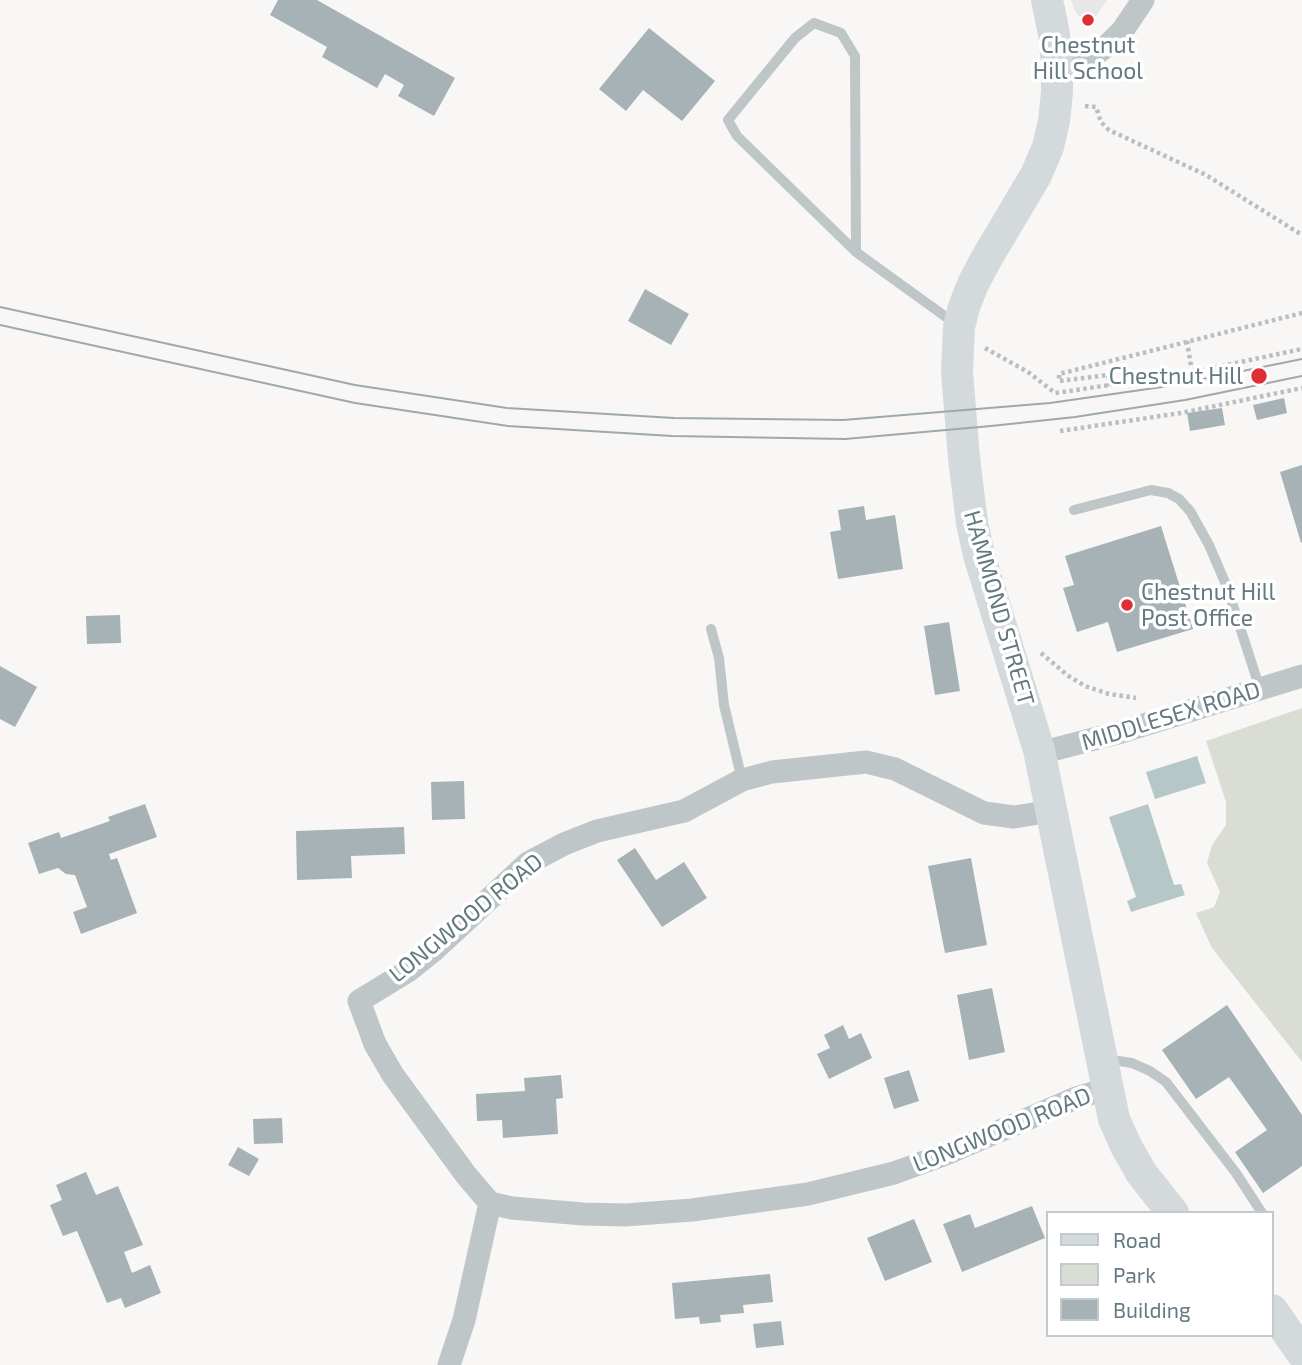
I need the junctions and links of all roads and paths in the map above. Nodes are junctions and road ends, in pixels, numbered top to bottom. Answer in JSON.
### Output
{"nodes":[{"id":1,"x":1047,"y":0,"type":"edge"},
{"id":2,"x":1143,"y":0,"type":"edge"},
{"id":3,"x":1057,"y":64,"type":"junction"},
{"id":4,"x":1081,"y":105,"type":"dead end"},
{"id":5,"x":1302,"y":235,"type":"edge"},
{"id":6,"x":856,"y":252,"type":"junction"},
{"id":7,"x":1302,"y":313,"type":"edge"},
{"id":8,"x":959,"y":327,"type":"junction"},
{"id":9,"x":1187,"y":341,"type":"junction"},
{"id":10,"x":987,"y":348,"type":"dead end"},
{"id":11,"x":1302,"y":349,"type":"edge"},
{"id":12,"x":1192,"y":372,"type":"junction"},
{"id":13,"x":1110,"y":386,"type":"junction"},
{"id":14,"x":1302,"y":388,"type":"edge"},
{"id":15,"x":1060,"y":431,"type":"dead end"},
{"id":16,"x":1074,"y":510,"type":"dead end"},
{"id":17,"x":711,"y":629,"type":"dead end"},
{"id":18,"x":1039,"y":650,"type":"dead end"},
{"id":19,"x":1302,"y":676,"type":"edge"},
{"id":20,"x":1260,"y":690,"type":"junction"},
{"id":21,"x":1136,"y":698,"type":"dead end"},
{"id":22,"x":1040,"y":753,"type":"junction"},
{"id":23,"x":742,"y":780,"type":"junction"},
{"id":24,"x":1052,"y":811,"type":"junction"},
{"id":25,"x":1101,"y":1058,"type":"junction"},
{"id":26,"x":1106,"y":1089,"type":"junction"},
{"id":27,"x":490,"y":1203,"type":"junction"},
{"id":28,"x":1171,"y":1211,"type":"edge"},
{"id":29,"x":1261,"y":1211,"type":"edge"},
{"id":30,"x":1274,"y":1313,"type":"edge"},
{"id":31,"x":1302,"y":1353,"type":"edge"},
{"id":32,"x":449,"y":1365,"type":"edge"}],
"edges":[{"from":1,"to":3,"type":"street","name":"HAMMOND STREET"},
{"from":2,"to":3,"type":"street"},
{"from":3,"to":8,"type":"street","name":"HAMMOND STREET"},
{"from":4,"to":5,"type":"path"},
{"from":6,"to":6,"type":"lane"},
{"from":6,"to":8,"type":"lane"},
{"from":7,"to":9,"type":"path"},
{"from":8,"to":22,"type":"street","name":"HAMMOND STREET"},
{"from":9,"to":12,"type":"path"},
{"from":9,"to":13,"type":"path"},
{"from":10,"to":13,"type":"path"},
{"from":11,"to":12,"type":"path"},
{"from":12,"to":13,"type":"path"},
{"from":14,"to":15,"type":"path"},
{"from":16,"to":20,"type":"lane"},
{"from":17,"to":23,"type":"lane"},
{"from":18,"to":21,"type":"path"},
{"from":19,"to":20,"type":"street","name":"MIDDLESEX ROAD"},
{"from":20,"to":22,"type":"street","name":"MIDDLESEX ROAD"},
{"from":22,"to":24,"type":"street","name":"HAMMOND STREET"},
{"from":23,"to":24,"type":"street","name":"LONGWOOD ROAD"},
{"from":23,"to":27,"type":"street","name":"LONGWOOD ROAD"},
{"from":24,"to":25,"type":"street","name":"HAMMOND STREET"},
{"from":25,"to":26,"type":"street","name":"HAMMOND STREET"},
{"from":25,"to":29,"type":"lane"},
{"from":26,"to":27,"type":"street","name":"LONGWOOD ROAD"},
{"from":26,"to":28,"type":"street","name":"HAMMOND STREET"},
{"from":27,"to":32,"type":"street"},
{"from":30,"to":31,"type":"street"}]}
